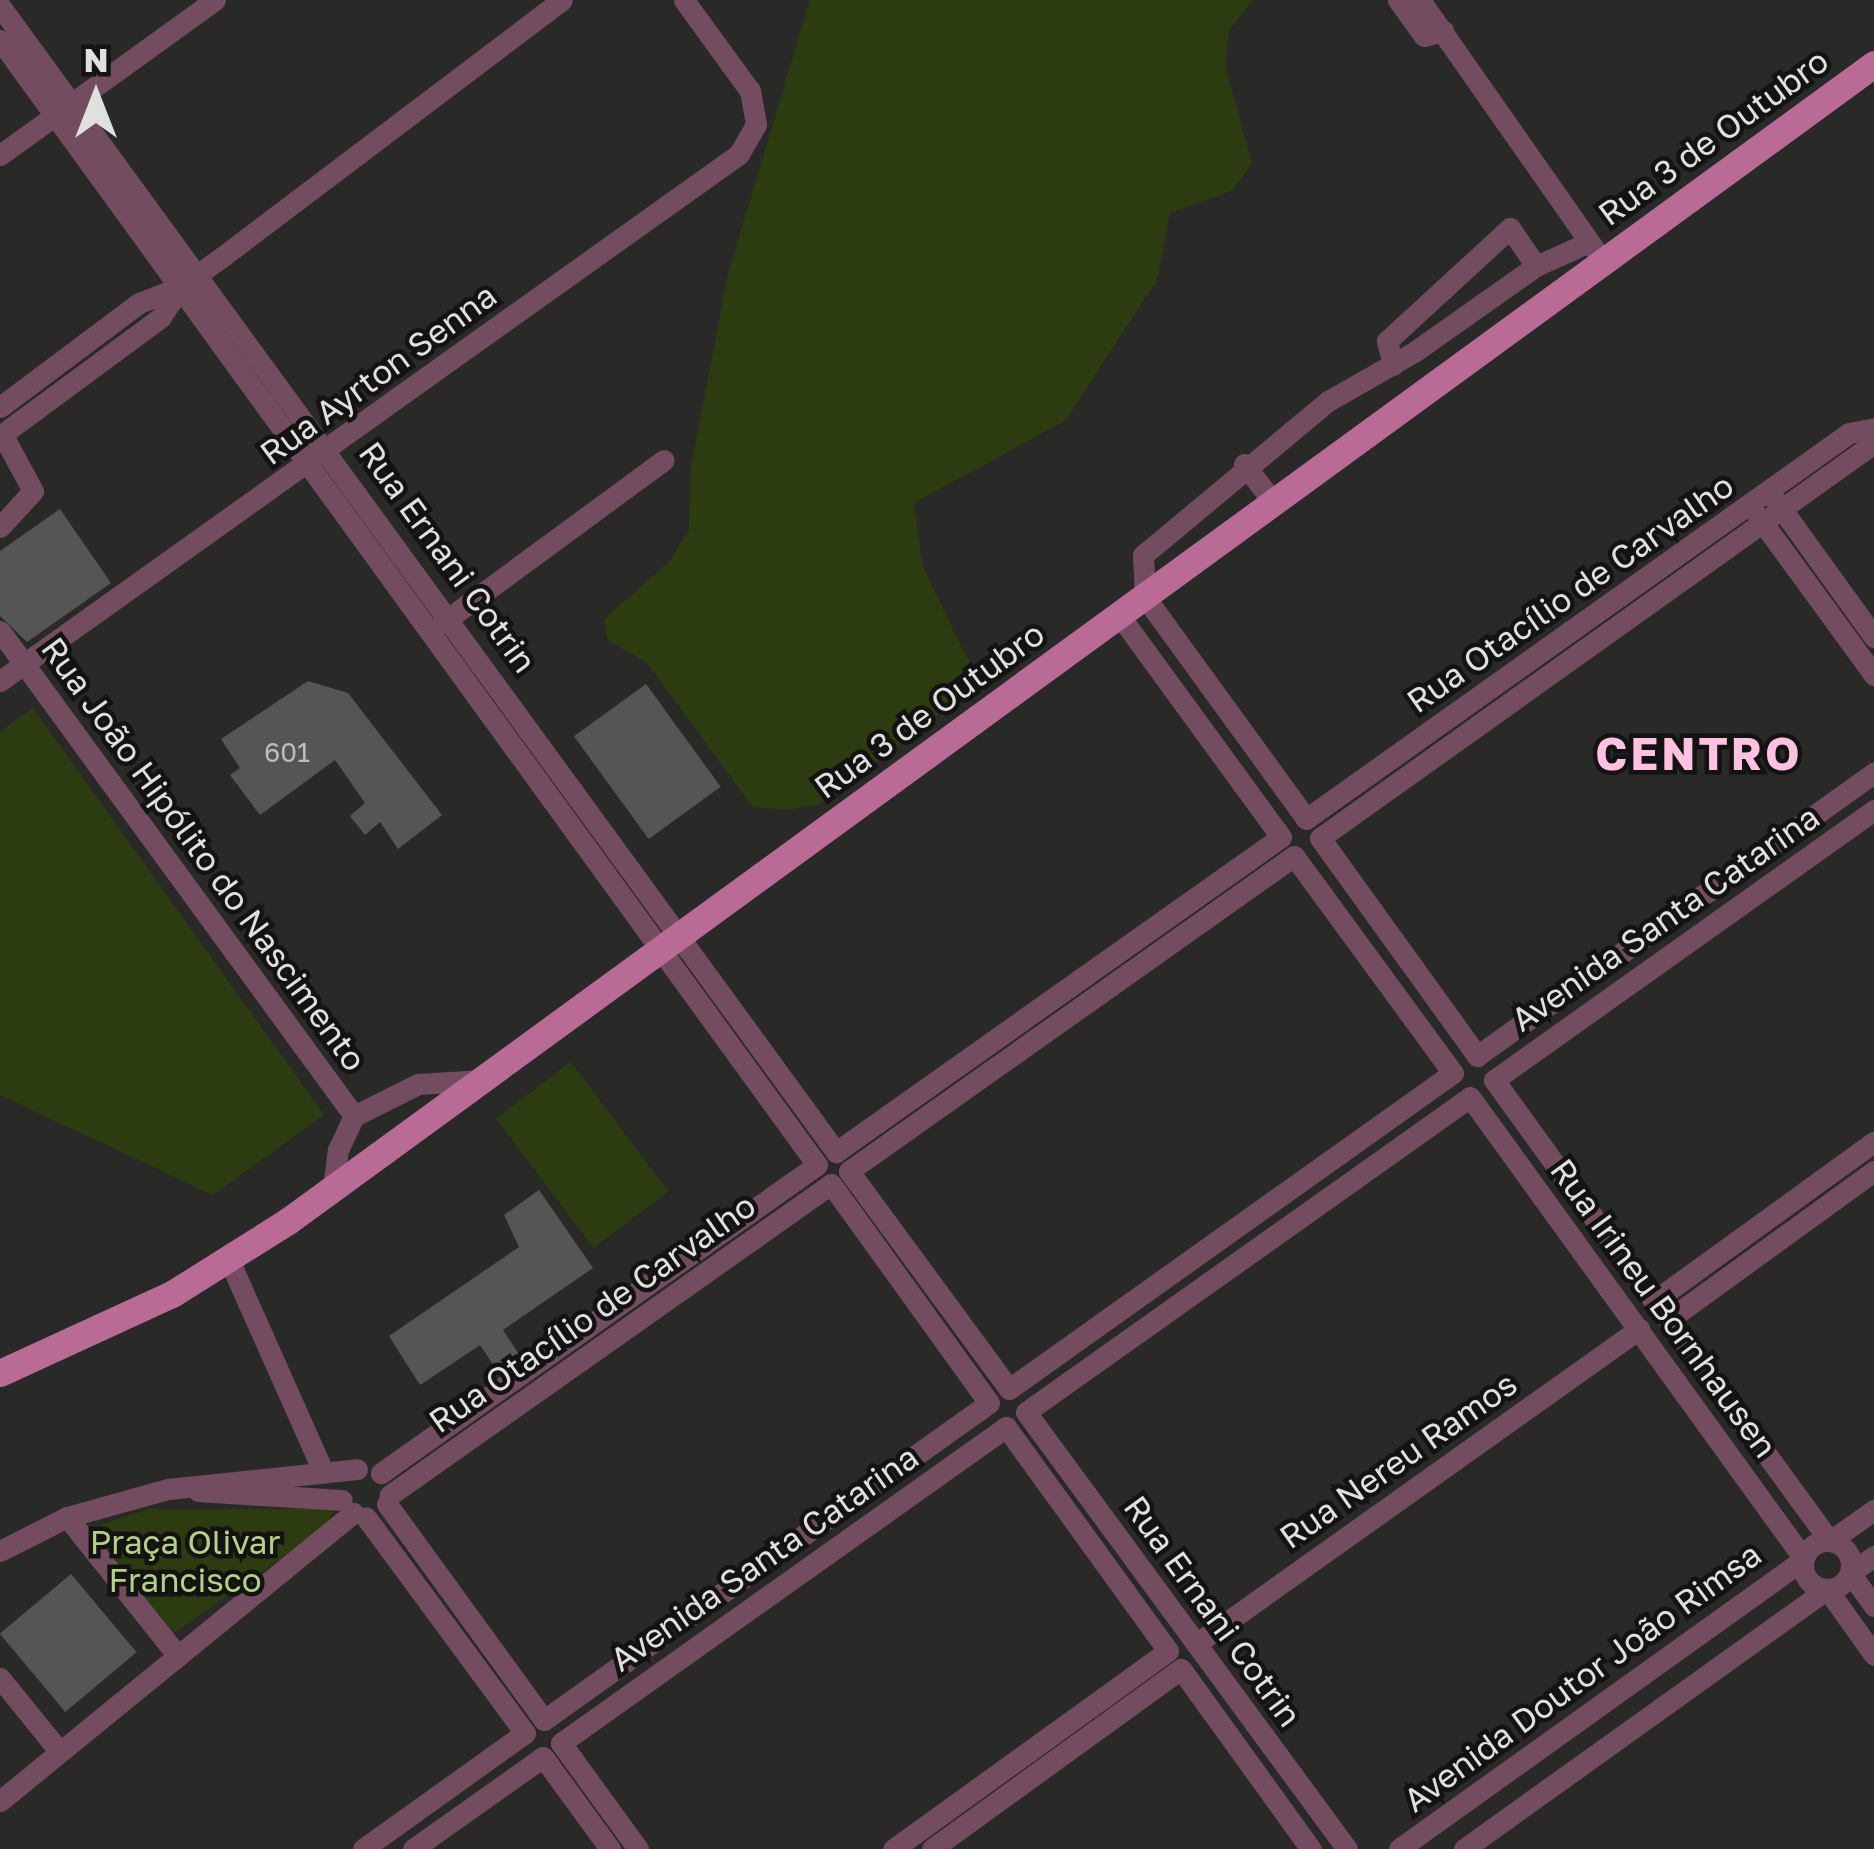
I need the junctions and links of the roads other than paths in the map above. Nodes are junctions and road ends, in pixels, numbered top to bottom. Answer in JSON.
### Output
{"nodes":[{"id":1,"x":215,"y":0,"type":"edge"},
{"id":2,"x":562,"y":0,"type":"edge"},
{"id":3,"x":684,"y":0,"type":"edge"},
{"id":4,"x":1398,"y":0,"type":"edge"},
{"id":5,"x":1420,"y":0,"type":"edge"},
{"id":6,"x":0,"y":6,"type":"edge"},
{"id":7,"x":1443,"y":31,"type":"junction"},
{"id":8,"x":0,"y":40,"type":"edge"},
{"id":9,"x":1874,"y":64,"type":"edge"},
{"id":10,"x":64,"y":110,"type":"junction"},
{"id":11,"x":0,"y":155,"type":"edge"},
{"id":12,"x":1596,"y":252,"type":"junction"},
{"id":13,"x":1536,"y":266,"type":"junction"},
{"id":14,"x":189,"y":281,"type":"junction"},
{"id":15,"x":1393,"y":364,"type":"junction"},
{"id":16,"x":0,"y":407,"type":"edge"},
{"id":17,"x":1874,"y":428,"type":"edge"},
{"id":18,"x":1,"y":435,"type":"edge"},
{"id":19,"x":1874,"y":442,"type":"edge"},
{"id":20,"x":330,"y":449,"type":"junction"},
{"id":21,"x":664,"y":460,"type":"dead end"},
{"id":22,"x":309,"y":464,"type":"junction"},
{"id":23,"x":1244,"y":464,"type":"junction"},
{"id":24,"x":1274,"y":503,"type":"junction"},
{"id":25,"x":1766,"y":508,"type":"junction"},
{"id":26,"x":0,"y":527,"type":"edge"},
{"id":27,"x":1145,"y":597,"type":"junction"},
{"id":28,"x":1120,"y":616,"type":"junction"},
{"id":29,"x":441,"y":624,"type":"junction"},
{"id":30,"x":0,"y":631,"type":"edge"},
{"id":31,"x":1874,"y":637,"type":"edge"},
{"id":32,"x":27,"y":669,"type":"junction"},
{"id":33,"x":1874,"y":674,"type":"edge"},
{"id":34,"x":0,"y":681,"type":"edge"},
{"id":35,"x":1223,"y":705,"type":"junction"},
{"id":36,"x":1199,"y":724,"type":"junction"},
{"id":37,"x":1874,"y":773,"type":"edge"},
{"id":38,"x":1851,"y":790,"type":"junction"},
{"id":39,"x":1871,"y":813,"type":"edge"},
{"id":40,"x":1313,"y":829,"type":"junction"},
{"id":41,"x":1288,"y":846,"type":"junction"},
{"id":42,"x":1754,"y":858,"type":"junction"},
{"id":43,"x":1772,"y":883,"type":"junction"},
{"id":44,"x":1380,"y":921,"type":"junction"},
{"id":45,"x":1355,"y":939,"type":"junction"},
{"id":46,"x":670,"y":943,"type":"junction"},
{"id":47,"x":1615,"y":957,"type":"junction"},
{"id":48,"x":1632,"y":982,"type":"junction"},
{"id":49,"x":1477,"y":1056,"type":"junction"},
{"id":50,"x":1453,"y":1073,"type":"junction"},
{"id":51,"x":1494,"y":1080,"type":"junction"},
{"id":52,"x":482,"y":1081,"type":"junction"},
{"id":53,"x":1470,"y":1097,"type":"junction"},
{"id":54,"x":354,"y":1116,"type":"junction"},
{"id":55,"x":1874,"y":1142,"type":"edge"},
{"id":56,"x":833,"y":1168,"type":"junction"},
{"id":57,"x":1874,"y":1171,"type":"edge"},
{"id":58,"x":333,"y":1189,"type":"junction"},
{"id":59,"x":1807,"y":1205,"type":"junction"},
{"id":60,"x":1601,"y":1227,"type":"junction"},
{"id":61,"x":1577,"y":1246,"type":"junction"},
{"id":62,"x":694,"y":1252,"type":"junction"},
{"id":63,"x":910,"y":1253,"type":"junction"},
{"id":64,"x":230,"y":1260,"type":"junction"},
{"id":65,"x":890,"y":1267,"type":"junction"},
{"id":66,"x":707,"y":1271,"type":"junction"},
{"id":67,"x":1654,"y":1301,"type":"junction"},
{"id":68,"x":1668,"y":1320,"type":"junction"},
{"id":69,"x":960,"y":1322,"type":"junction"},
{"id":70,"x":1639,"y":1329,"type":"junction"},
{"id":71,"x":580,"y":1332,"type":"junction"},
{"id":72,"x":941,"y":1336,"type":"junction"},
{"id":73,"x":594,"y":1352,"type":"junction"},
{"id":74,"x":0,"y":1373,"type":"edge"},
{"id":75,"x":1009,"y":1389,"type":"junction"},
{"id":76,"x":487,"y":1398,"type":"junction"},
{"id":77,"x":989,"y":1403,"type":"junction"},
{"id":78,"x":1026,"y":1412,"type":"junction"},
{"id":79,"x":501,"y":1418,"type":"junction"},
{"id":80,"x":1006,"y":1426,"type":"junction"},
{"id":81,"x":322,"y":1469,"type":"junction"},
{"id":82,"x":357,"y":1469,"type":"junction"},
{"id":83,"x":381,"y":1473,"type":"junction"},
{"id":84,"x":168,"y":1489,"type":"junction"},
{"id":85,"x":1084,"y":1491,"type":"junction"},
{"id":86,"x":389,"y":1500,"type":"junction"},
{"id":87,"x":1063,"y":1506,"type":"junction"},
{"id":88,"x":354,"y":1510,"type":"junction"},
{"id":89,"x":1874,"y":1510,"type":"edge"},
{"id":90,"x":67,"y":1517,"type":"junction"},
{"id":91,"x":1830,"y":1541,"type":"junction"},
{"id":92,"x":0,"y":1551,"type":"edge"},
{"id":93,"x":1132,"y":1556,"type":"junction"},
{"id":94,"x":1874,"y":1556,"type":"edge"},
{"id":95,"x":1804,"y":1559,"type":"junction"},
{"id":96,"x":1110,"y":1571,"type":"junction"},
{"id":97,"x":1850,"y":1573,"type":"junction"},
{"id":98,"x":1827,"y":1589,"type":"junction"},
{"id":99,"x":454,"y":1596,"type":"junction"},
{"id":100,"x":1874,"y":1606,"type":"edge"},
{"id":101,"x":435,"y":1611,"type":"junction"},
{"id":102,"x":1196,"y":1644,"type":"junction"},
{"id":103,"x":1874,"y":1655,"type":"edge"},
{"id":104,"x":178,"y":1656,"type":"junction"},
{"id":105,"x":1174,"y":1660,"type":"junction"},
{"id":106,"x":0,"y":1678,"type":"edge"},
{"id":107,"x":544,"y":1720,"type":"junction"},
{"id":108,"x":1253,"y":1721,"type":"junction"},
{"id":109,"x":525,"y":1733,"type":"junction"},
{"id":110,"x":1230,"y":1738,"type":"junction"},
{"id":111,"x":1064,"y":1740,"type":"junction"},
{"id":112,"x":552,"y":1750,"type":"junction"},
{"id":113,"x":60,"y":1752,"type":"junction"},
{"id":114,"x":1310,"y":1798,"type":"junction"},
{"id":115,"x":0,"y":1802,"type":"edge"},
{"id":116,"x":1285,"y":1814,"type":"junction"},
{"id":117,"x":1434,"y":1824,"type":"junction"},
{"id":118,"x":363,"y":1849,"type":"edge"},
{"id":119,"x":413,"y":1849,"type":"edge"},
{"id":120,"x":610,"y":1849,"type":"edge"},
{"id":121,"x":638,"y":1849,"type":"edge"},
{"id":122,"x":893,"y":1849,"type":"edge"},
{"id":123,"x":932,"y":1849,"type":"edge"},
{"id":124,"x":1310,"y":1849,"type":"edge"},
{"id":125,"x":1347,"y":1849,"type":"edge"},
{"id":126,"x":1399,"y":1849,"type":"edge"},
{"id":127,"x":1453,"y":1849,"type":"edge"},
{"id":128,"x":1464,"y":1849,"type":"edge"}],
"edges":[{"from":1,"to":10,"type":"street"},
{"from":2,"to":14,"type":"street"},
{"from":3,"to":20,"type":"street","name":"Rua Ayrton Senna"},
{"from":4,"to":7,"type":"street"},
{"from":5,"to":7,"type":"street"},
{"from":6,"to":10,"type":"street","name":"Rua Ernani Cotrin"},
{"from":7,"to":12,"type":"street"},
{"from":8,"to":10,"type":"street","name":"Rua Ernani Cotrin"},
{"from":9,"to":12,"type":"main road","name":"Rua 3 de Outubro"},
{"from":10,"to":11,"type":"street"},
{"from":10,"to":14,"type":"street","name":"Rua Ernani Cotrin"},
{"from":12,"to":13,"type":"street"},
{"from":12,"to":24,"type":"main road","name":"Rua 3 de Outubro"},
{"from":13,"to":15,"type":"street"},
{"from":13,"to":15,"type":"street"},
{"from":14,"to":16,"type":"street"},
{"from":14,"to":18,"type":"street"},
{"from":14,"to":20,"type":"street","name":"Rua Ernani Cotrin"},
{"from":14,"to":22,"type":"street","name":"Rua Ernani Cotrin"},
{"from":15,"to":23,"type":"street"},
{"from":17,"to":25,"type":"street","name":"Rua Otacílio de Carvalho"},
{"from":18,"to":26,"type":"street"},
{"from":19,"to":25,"type":"street","name":"Rua Otacílio de Carvalho"},
{"from":20,"to":22,"type":"street","name":"Rua Ayrton Senna"},
{"from":20,"to":29,"type":"street","name":"Rua Ernani Cotrin"},
{"from":21,"to":29,"type":"street"},
{"from":22,"to":29,"type":"street","name":"Rua Ernani Cotrin"},
{"from":22,"to":32,"type":"street","name":"Rua Ayrton Senna"},
{"from":23,"to":24,"type":"street"},
{"from":23,"to":27,"type":"street"},
{"from":24,"to":27,"type":"main road","name":"Rua 3 de Outubro"},
{"from":25,"to":31,"type":"street"},
{"from":25,"to":33,"type":"street"},
{"from":25,"to":40,"type":"street","name":"Rua Otacílio de Carvalho"},
{"from":27,"to":28,"type":"main road","name":"Rua 3 de Outubro"},
{"from":27,"to":35,"type":"street"},
{"from":28,"to":36,"type":"street"},
{"from":28,"to":46,"type":"main road","name":"Rua 3 de Outubro"},
{"from":29,"to":46,"type":"street","name":"Rua Ernani Cotrin"},
{"from":30,"to":32,"type":"street","name":"Rua João Hipólito do Nascimento"},
{"from":32,"to":34,"type":"street","name":"Rua Ayrton Senna"},
{"from":32,"to":54,"type":"street","name":"Rua João Hipólito do Nascimento"},
{"from":35,"to":36,"type":"street"},
{"from":35,"to":40,"type":"street"},
{"from":36,"to":41,"type":"street"},
{"from":37,"to":38,"type":"street","name":"Avenida Santa Catarina"},
{"from":38,"to":39,"type":"street"},
{"from":38,"to":42,"type":"street","name":"Avenida Santa Catarina"},
{"from":39,"to":43,"type":"street","name":"Avenida Santa Catarina"},
{"from":40,"to":41,"type":"street"},
{"from":40,"to":41,"type":"street"},
{"from":40,"to":44,"type":"street"},
{"from":41,"to":45,"type":"street"},
{"from":41,"to":56,"type":"street","name":"Rua Otacílio de Carvalho"},
{"from":42,"to":43,"type":"street"},
{"from":42,"to":47,"type":"street","name":"Avenida Santa Catarina"},
{"from":43,"to":48,"type":"street","name":"Avenida Santa Catarina"},
{"from":44,"to":45,"type":"street"},
{"from":44,"to":49,"type":"street"},
{"from":45,"to":50,"type":"street"},
{"from":46,"to":52,"type":"main road","name":"Rua 3 de Outubro"},
{"from":46,"to":56,"type":"street","name":"Rua Ernani Cotrin"},
{"from":47,"to":48,"type":"street"},
{"from":47,"to":49,"type":"street","name":"Avenida Santa Catarina"},
{"from":48,"to":51,"type":"street","name":"Avenida Santa Catarina"},
{"from":49,"to":50,"type":"street","name":"Avenida Santa Catarina"},
{"from":49,"to":51,"type":"street","name":"Rua Irineu Bornhausen"},
{"from":50,"to":53,"type":"street","name":"Rua Irineu Bornhausen"},
{"from":50,"to":75,"type":"street"},
{"from":51,"to":53,"type":"street","name":"Avenida Santa Catarina"},
{"from":51,"to":60,"type":"street","name":"Rua Irineu Bornhausen"},
{"from":52,"to":54,"type":"street"},
{"from":52,"to":58,"type":"main road","name":"Rua 3 de Outubro"},
{"from":53,"to":61,"type":"street","name":"Rua Irineu Bornhausen"},
{"from":53,"to":78,"type":"street"},
{"from":54,"to":58,"type":"street"},
{"from":55,"to":59,"type":"street"},
{"from":56,"to":62,"type":"street","name":"Rua Otacílio de Carvalho"},
{"from":56,"to":63,"type":"street","name":"Rua Ernani Cotrin"},
{"from":56,"to":65,"type":"street","name":"Rua Ernani Cotrin"},
{"from":56,"to":66,"type":"street","name":"Rua Otacílio de Carvalho"},
{"from":57,"to":59,"type":"street"},
{"from":58,"to":64,"type":"main road","name":"Rua 3 de Outubro"},
{"from":59,"to":67,"type":"street"},
{"from":59,"to":68,"type":"street"},
{"from":60,"to":61,"type":"street"},
{"from":60,"to":67,"type":"street","name":"Rua Irineu Bornhausen"},
{"from":61,"to":70,"type":"street","name":"Rua Irineu Bornhausen"},
{"from":62,"to":66,"type":"street"},
{"from":62,"to":71,"type":"street","name":"Rua Otacílio de Carvalho"},
{"from":63,"to":65,"type":"street"},
{"from":63,"to":69,"type":"street","name":"Rua Ernani Cotrin"},
{"from":64,"to":74,"type":"main road","name":"Rua 3 de Outubro"},
{"from":64,"to":81,"type":"street"},
{"from":65,"to":72,"type":"street","name":"Rua Ernani Cotrin"},
{"from":66,"to":73,"type":"street","name":"Rua Otacílio de Carvalho"},
{"from":67,"to":68,"type":"street","name":"Rua Irineu Bornhausen"},
{"from":67,"to":70,"type":"street"},
{"from":68,"to":70,"type":"street"},
{"from":68,"to":91,"type":"street","name":"Rua Irineu Bornhausen"},
{"from":69,"to":72,"type":"street"},
{"from":69,"to":75,"type":"street","name":"Rua Ernani Cotrin"},
{"from":70,"to":95,"type":"street","name":"Rua Irineu Bornhausen"},
{"from":70,"to":102,"type":"street","name":"Rua Nereu Ramos"},
{"from":71,"to":73,"type":"street"},
{"from":71,"to":76,"type":"street","name":"Rua Otacílio de Carvalho"},
{"from":72,"to":77,"type":"street","name":"Rua Ernani Cotrin"},
{"from":73,"to":79,"type":"street","name":"Rua Otacílio de Carvalho"},
{"from":75,"to":77,"type":"street"},
{"from":75,"to":78,"type":"street"},
{"from":76,"to":79,"type":"street"},
{"from":76,"to":83,"type":"street","name":"Rua Otacílio de Carvalho"},
{"from":77,"to":80,"type":"street"},
{"from":77,"to":107,"type":"street","name":"Avenida Santa Catarina"},
{"from":78,"to":80,"type":"street"},
{"from":78,"to":85,"type":"street","name":"Rua Ernani Cotrin"},
{"from":79,"to":86,"type":"street","name":"Rua Otacílio de Carvalho"},
{"from":80,"to":87,"type":"street","name":"Rua Ernani Cotrin"},
{"from":80,"to":112,"type":"street","name":"Avenida Santa Catarina"},
{"from":81,"to":82,"type":"street"},
{"from":81,"to":84,"type":"street"},
{"from":82,"to":83,"type":"street"},
{"from":82,"to":88,"type":"street"},
{"from":83,"to":86,"type":"street"},
{"from":84,"to":88,"type":"street"},
{"from":84,"to":90,"type":"street"},
{"from":85,"to":87,"type":"street"},
{"from":85,"to":93,"type":"street","name":"Rua Ernani Cotrin"},
{"from":86,"to":88,"type":"street","name":"Rua Otacílio de Carvalho"},
{"from":86,"to":99,"type":"street"},
{"from":87,"to":96,"type":"street","name":"Rua Ernani Cotrin"},
{"from":88,"to":101,"type":"street"},
{"from":88,"to":104,"type":"street","name":"Rua Otacílio de Carvalho"},
{"from":89,"to":91,"type":"street"},
{"from":90,"to":92,"type":"street"},
{"from":90,"to":104,"type":"street"},
{"from":91,"to":95,"type":"street"},
{"from":91,"to":97,"type":"street"},
{"from":93,"to":96,"type":"street"},
{"from":93,"to":102,"type":"street","name":"Rua Ernani Cotrin"},
{"from":94,"to":97,"type":"street"},
{"from":95,"to":98,"type":"street"},
{"from":95,"to":117,"type":"street","name":"Avenida Doutor João Rimsa"},
{"from":96,"to":105,"type":"street","name":"Rua Ernani Cotrin"},
{"from":97,"to":98,"type":"street"},
{"from":97,"to":100,"type":"street"},
{"from":98,"to":103,"type":"street"},
{"from":98,"to":128,"type":"street"},
{"from":99,"to":101,"type":"street"},
{"from":99,"to":107,"type":"street"},
{"from":101,"to":109,"type":"street"},
{"from":102,"to":105,"type":"street"},
{"from":102,"to":108,"type":"street","name":"Rua Ernani Cotrin"},
{"from":104,"to":113,"type":"street","name":"Rua Otacílio de Carvalho"},
{"from":105,"to":110,"type":"street","name":"Rua Ernani Cotrin"},
{"from":105,"to":111,"type":"street"},
{"from":106,"to":113,"type":"street"},
{"from":107,"to":109,"type":"street","name":"Avenida Santa Catarina"},
{"from":107,"to":112,"type":"street"},
{"from":108,"to":110,"type":"street"},
{"from":108,"to":114,"type":"street","name":"Rua Ernani Cotrin"},
{"from":109,"to":112,"type":"street"},
{"from":109,"to":118,"type":"street"},
{"from":110,"to":116,"type":"street","name":"Rua Ernani Cotrin"},
{"from":111,"to":122,"type":"street"},
{"from":111,"to":123,"type":"street"},
{"from":112,"to":119,"type":"street","name":"Avenida Santa Catarina"},
{"from":112,"to":120,"type":"street"},
{"from":112,"to":121,"type":"street"},
{"from":113,"to":115,"type":"street","name":"Rua Otacílio de Carvalho"},
{"from":114,"to":116,"type":"street"},
{"from":114,"to":125,"type":"street","name":"Rua Ernani Cotrin"},
{"from":116,"to":124,"type":"street","name":"Rua Ernani Cotrin"},
{"from":117,"to":126,"type":"street","name":"Avenida Doutor João Rimsa"},
{"from":117,"to":127,"type":"street"}]}
